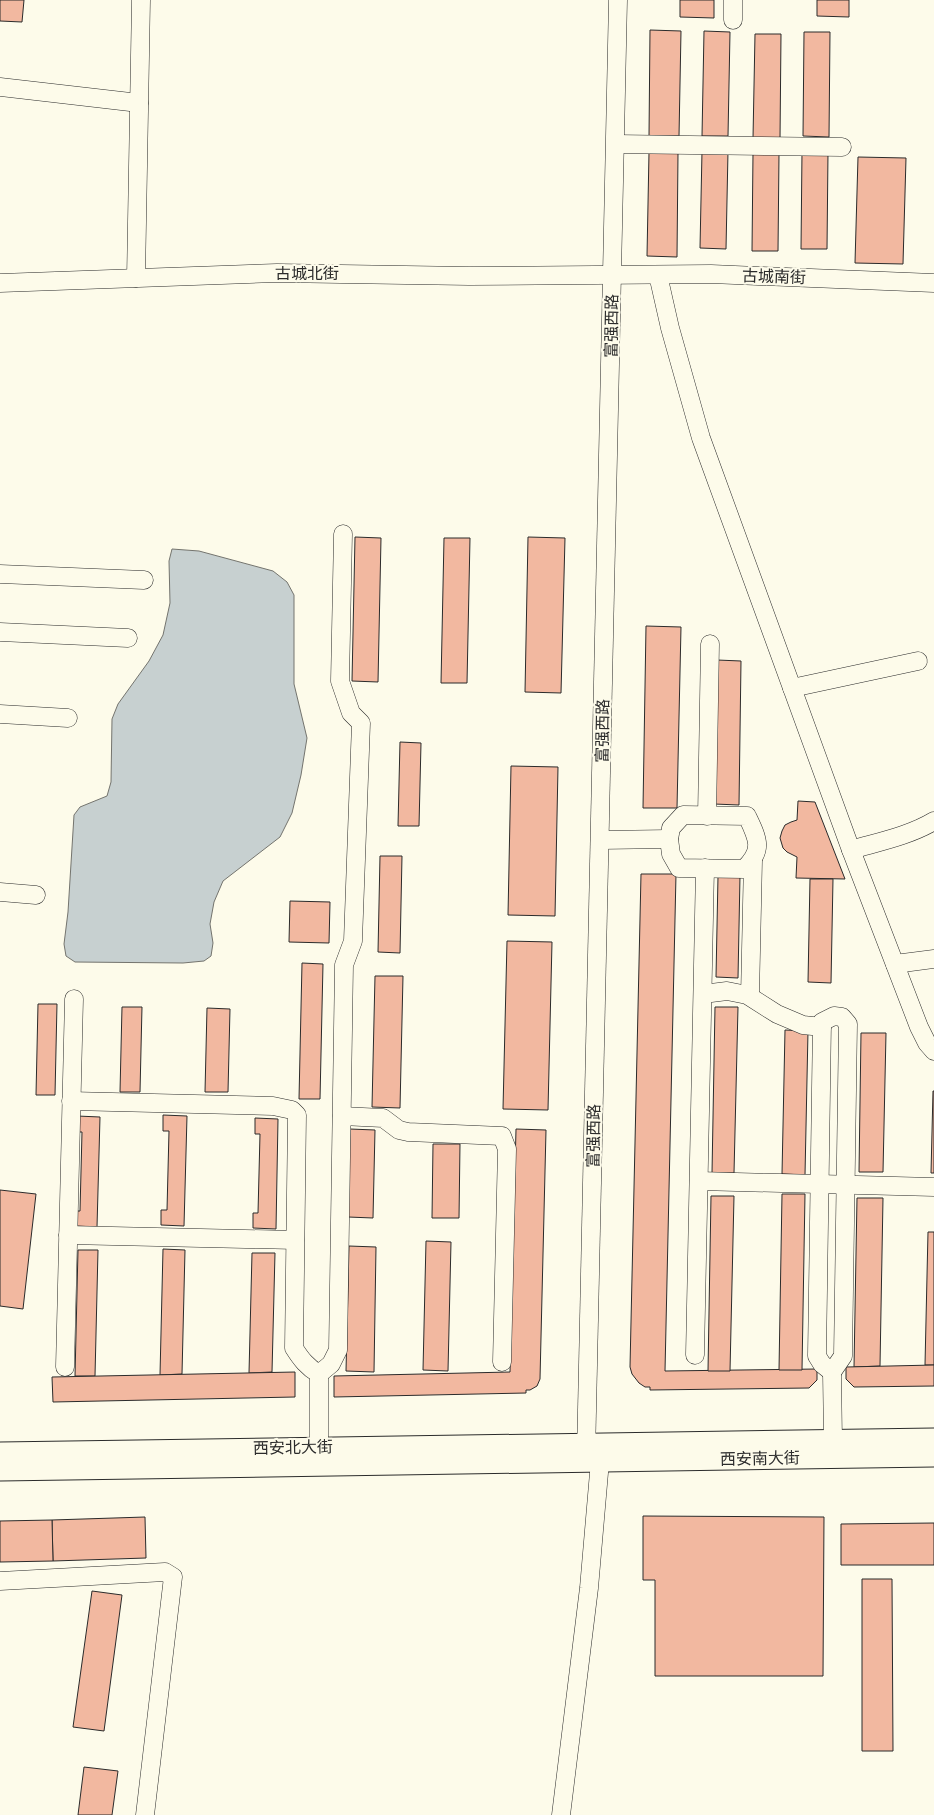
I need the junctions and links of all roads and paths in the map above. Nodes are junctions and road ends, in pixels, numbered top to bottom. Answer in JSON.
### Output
{"nodes":[{"id":1,"x":141,"y":0,"type":"edge"},
{"id":2,"x":618,"y":0,"type":"edge"},
{"id":3,"x":733,"y":0,"type":"edge"},
{"id":4,"x":732,"y":20,"type":"dead end"},
{"id":5,"x":0,"y":87,"type":"edge"},
{"id":6,"x":139,"y":103,"type":"junction"},
{"id":7,"x":616,"y":144,"type":"junction"},
{"id":8,"x":842,"y":147,"type":"dead end"},
{"id":9,"x":613,"y":275,"type":"junction"},
{"id":10,"x":658,"y":275,"type":"junction"},
{"id":11,"x":136,"y":278,"type":"junction"},
{"id":12,"x":0,"y":283,"type":"edge"},
{"id":13,"x":934,"y":283,"type":"edge"},
{"id":14,"x":343,"y":534,"type":"dead end"},
{"id":15,"x":0,"y":574,"type":"edge"},
{"id":16,"x":144,"y":580,"type":"dead end"},
{"id":17,"x":0,"y":632,"type":"edge"},
{"id":18,"x":128,"y":638,"type":"dead end"},
{"id":19,"x":710,"y":644,"type":"dead end"},
{"id":20,"x":918,"y":661,"type":"dead end"},
{"id":21,"x":792,"y":688,"type":"junction"},
{"id":22,"x":0,"y":714,"type":"edge"},
{"id":23,"x":68,"y":718,"type":"dead end"},
{"id":24,"x":706,"y":816,"type":"junction"},
{"id":25,"x":934,"y":821,"type":"edge"},
{"id":26,"x":600,"y":840,"type":"junction"},
{"id":27,"x":669,"y":840,"type":"junction"},
{"id":28,"x":851,"y":850,"type":"junction"},
{"id":29,"x":753,"y":860,"type":"junction"},
{"id":30,"x":705,"y":868,"type":"junction"},
{"id":31,"x":0,"y":892,"type":"edge"},
{"id":32,"x":36,"y":895,"type":"dead end"},
{"id":33,"x":934,"y":959,"type":"edge"},
{"id":34,"x":894,"y":964,"type":"junction"},
{"id":35,"x":703,"y":994,"type":"junction"},
{"id":36,"x":750,"y":996,"type":"junction"},
{"id":37,"x":74,"y":999,"type":"dead end"},
{"id":38,"x":822,"y":1026,"type":"junction"},
{"id":39,"x":934,"y":1051,"type":"edge"},
{"id":40,"x":71,"y":1101,"type":"junction"},
{"id":41,"x":342,"y":1116,"type":"junction"},
{"id":42,"x":699,"y":1181,"type":"junction"},
{"id":43,"x":820,"y":1184,"type":"junction"},
{"id":44,"x":846,"y":1185,"type":"junction"},
{"id":45,"x":934,"y":1187,"type":"edge"},
{"id":46,"x":68,"y":1235,"type":"junction"},
{"id":47,"x":295,"y":1240,"type":"junction"},
{"id":48,"x":695,"y":1355,"type":"dead end"},
{"id":49,"x":502,"y":1362,"type":"dead end"},
{"id":50,"x":65,"y":1367,"type":"dead end"},
{"id":51,"x":832,"y":1372,"type":"junction"},
{"id":52,"x":318,"y":1374,"type":"junction"},
{"id":53,"x":934,"y":1439,"type":"edge"},
{"id":54,"x":833,"y":1441,"type":"junction"},
{"id":55,"x":319,"y":1448,"type":"junction"},
{"id":56,"x":0,"y":1453,"type":"edge"},
{"id":57,"x":591,"y":1456,"type":"junction"},
{"id":58,"x":934,"y":1456,"type":"edge"},
{"id":59,"x":0,"y":1470,"type":"edge"},
{"id":60,"x":0,"y":1581,"type":"edge"},
{"id":61,"x":145,"y":1815,"type":"edge"},
{"id":62,"x":561,"y":1815,"type":"edge"}],
"edges":[{"from":1,"to":6,"type":"street"},
{"from":2,"to":7,"type":"street","name":"富强西路"},
{"from":3,"to":4,"type":"street"},
{"from":5,"to":6,"type":"street"},
{"from":6,"to":11,"type":"street"},
{"from":7,"to":8,"type":"street"},
{"from":7,"to":9,"type":"street","name":"富强西路"},
{"from":9,"to":10,"type":"street","name":"古城南街"},
{"from":9,"to":11,"type":"street","name":"古城北街"},
{"from":9,"to":26,"type":"street","name":"富强西路"},
{"from":10,"to":13,"type":"street","name":"古城南街"},
{"from":10,"to":21,"type":"street"},
{"from":11,"to":12,"type":"street","name":"古城北街"},
{"from":14,"to":41,"type":"street"},
{"from":15,"to":16,"type":"street"},
{"from":17,"to":18,"type":"street"},
{"from":19,"to":24,"type":"street"},
{"from":20,"to":21,"type":"street"},
{"from":21,"to":28,"type":"street"},
{"from":22,"to":23,"type":"street"},
{"from":24,"to":27,"type":"street"},
{"from":24,"to":29,"type":"street"},
{"from":25,"to":28,"type":"street"},
{"from":26,"to":27,"type":"street"},
{"from":26,"to":57,"type":"street","name":"富强西路"},
{"from":27,"to":30,"type":"street"},
{"from":28,"to":34,"type":"street"},
{"from":29,"to":30,"type":"street"},
{"from":29,"to":36,"type":"street"},
{"from":30,"to":35,"type":"street"},
{"from":31,"to":32,"type":"street"},
{"from":33,"to":34,"type":"street"},
{"from":34,"to":39,"type":"street"},
{"from":35,"to":36,"type":"street"},
{"from":35,"to":42,"type":"street"},
{"from":36,"to":38,"type":"street"},
{"from":37,"to":40,"type":"street"},
{"from":38,"to":43,"type":"street"},
{"from":38,"to":44,"type":"street"},
{"from":40,"to":46,"type":"street"},
{"from":40,"to":47,"type":"street"},
{"from":41,"to":49,"type":"street"},
{"from":41,"to":52,"type":"street"},
{"from":42,"to":43,"type":"street"},
{"from":42,"to":48,"type":"street"},
{"from":43,"to":44,"type":"street"},
{"from":43,"to":51,"type":"street"},
{"from":44,"to":45,"type":"street"},
{"from":44,"to":51,"type":"street"},
{"from":46,"to":47,"type":"street"},
{"from":46,"to":50,"type":"street"},
{"from":47,"to":52,"type":"street"},
{"from":51,"to":54,"type":"street"},
{"from":52,"to":55,"type":"street"},
{"from":53,"to":54,"type":"main road","name":"西安南大街"},
{"from":54,"to":57,"type":"main road","name":"西安南大街"},
{"from":55,"to":56,"type":"main road","name":"西安北大街"},
{"from":55,"to":57,"type":"main road","name":"西安北大街"},
{"from":57,"to":58,"type":"main road","name":"西安南大街"},
{"from":57,"to":59,"type":"main road","name":"西安北大街"},
{"from":57,"to":62,"type":"street","name":"富强西路"},
{"from":60,"to":61,"type":"street"}]}
